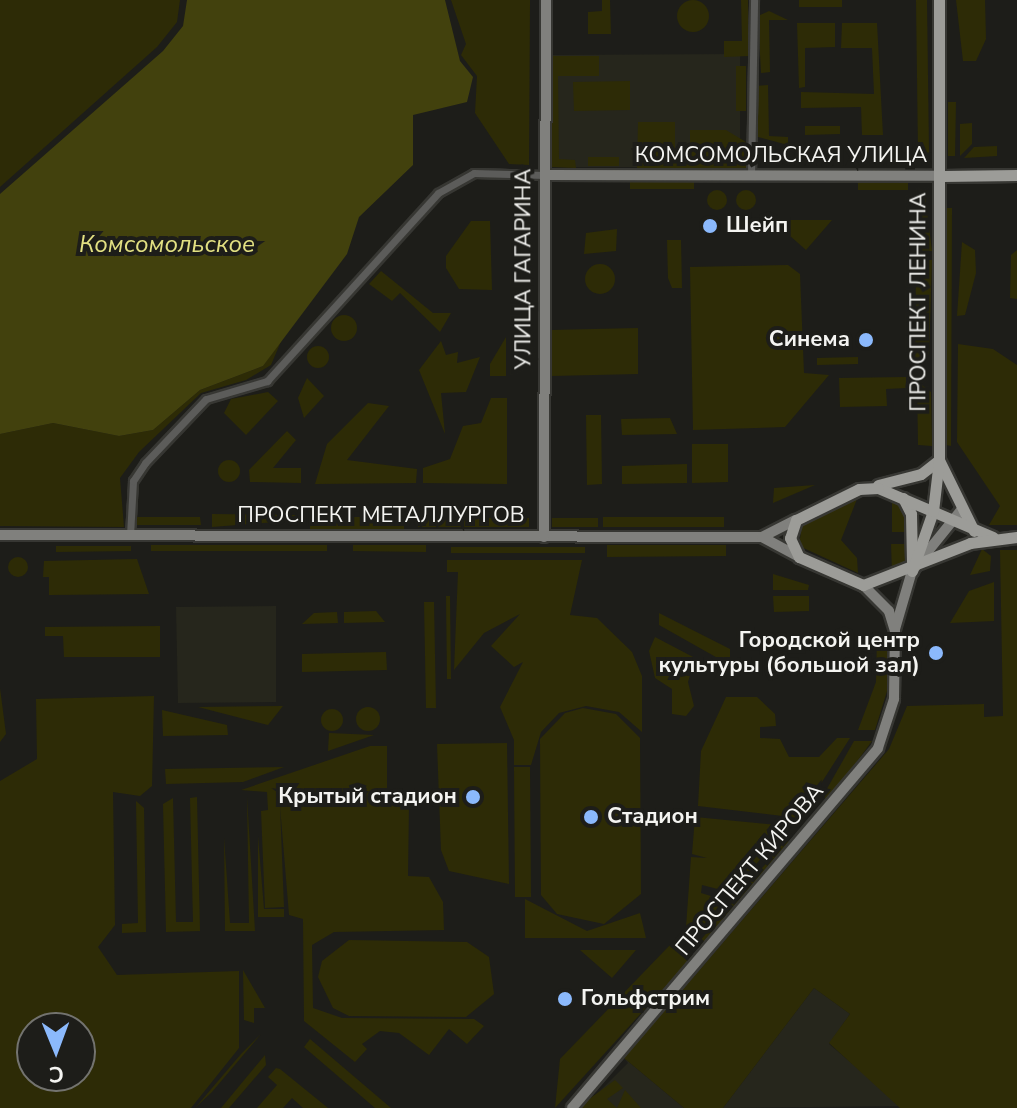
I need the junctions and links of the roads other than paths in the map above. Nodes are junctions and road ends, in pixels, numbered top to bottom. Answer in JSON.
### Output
{"nodes":[{"id":1,"x":546,"y":0,"type":"edge"},
{"id":2,"x":754,"y":0,"type":"edge"},
{"id":3,"x":939,"y":0,"type":"edge"},
{"id":4,"x":545,"y":175,"type":"junction"},
{"id":5,"x":1017,"y":175,"type":"edge"},
{"id":6,"x":751,"y":176,"type":"junction"},
{"id":7,"x":940,"y":176,"type":"junction"},
{"id":8,"x":939,"y":460,"type":"junction"},
{"id":9,"x":859,"y":489,"type":"junction"},
{"id":10,"x":901,"y":495,"type":"junction"},
{"id":11,"x":962,"y":509,"type":"junction"},
{"id":12,"x":933,"y":511,"type":"junction"},
{"id":13,"x":796,"y":520,"type":"junction"},
{"id":14,"x":953,"y":521,"type":"junction"},
{"id":15,"x":0,"y":535,"type":"edge"},
{"id":16,"x":130,"y":535,"type":"junction"},
{"id":17,"x":544,"y":537,"type":"junction"},
{"id":18,"x":762,"y":537,"type":"junction"},
{"id":19,"x":972,"y":537,"type":"junction"},
{"id":20,"x":1017,"y":537,"type":"edge"},
{"id":21,"x":799,"y":557,"type":"junction"},
{"id":22,"x":912,"y":571,"type":"junction"},
{"id":23,"x":863,"y":585,"type":"junction"},
{"id":24,"x":895,"y":631,"type":"junction"},
{"id":25,"x":572,"y":1108,"type":"edge"}],
"edges":[{"from":1,"to":4,"type":"main road","name":"УЛИЦА ГАГАРИНА"},
{"from":2,"to":6,"type":"street"},
{"from":3,"to":7,"type":"main road","name":"ПРОСПЕКТ ЛЕНИНА"},
{"from":4,"to":6,"type":"main road","name":"КОМСОМОЛЬСКАЯ УЛИЦА"},
{"from":4,"to":16,"type":"street"},
{"from":4,"to":17,"type":"main road","name":"УЛИЦА ГАГАРИНА"},
{"from":5,"to":7,"type":"main road","name":"КОМСОМОЛЬСКАЯ УЛИЦА"},
{"from":6,"to":7,"type":"main road","name":"КОМСОМОЛЬСКАЯ УЛИЦА"},
{"from":7,"to":8,"type":"main road","name":"ПРОСПЕКТ ЛЕНИНА"},
{"from":8,"to":9,"type":"main road"},
{"from":8,"to":11,"type":"main road","name":"ПРОСПЕКТ ЛЕНИНА"},
{"from":8,"to":12,"type":"main road"},
{"from":9,"to":10,"type":"main road"},
{"from":9,"to":13,"type":"main road"},
{"from":10,"to":12,"type":"main road"},
{"from":10,"to":22,"type":"main road"},
{"from":11,"to":14,"type":"main road"},
{"from":11,"to":19,"type":"main road","name":"ПРОСПЕКТ ЛЕНИНА"},
{"from":12,"to":14,"type":"main road"},
{"from":12,"to":22,"type":"main road"},
{"from":13,"to":18,"type":"main road","name":"ПРОСПЕКТ МЕТАЛЛУРГОВ"},
{"from":13,"to":21,"type":"main road"},
{"from":14,"to":19,"type":"main road"},
{"from":14,"to":22,"type":"main road"},
{"from":15,"to":16,"type":"main road","name":"ПРОСПЕКТ МЕТАЛЛУРГОВ"},
{"from":16,"to":17,"type":"main road","name":"ПРОСПЕКТ МЕТАЛЛУРГОВ"},
{"from":17,"to":18,"type":"main road","name":"ПРОСПЕКТ МЕТАЛЛУРГОВ"},
{"from":18,"to":21,"type":"main road","name":"ПРОСПЕКТ МЕТАЛЛУРГОВ"},
{"from":19,"to":20,"type":"main road"},
{"from":19,"to":22,"type":"main road"},
{"from":21,"to":23,"type":"main road"},
{"from":22,"to":23,"type":"main road"},
{"from":22,"to":24,"type":"main road","name":"ПРОСПЕКТ КИРОВА"},
{"from":23,"to":24,"type":"main road"},
{"from":24,"to":25,"type":"main road","name":"ПРОСПЕКТ КИРОВА"}]}
